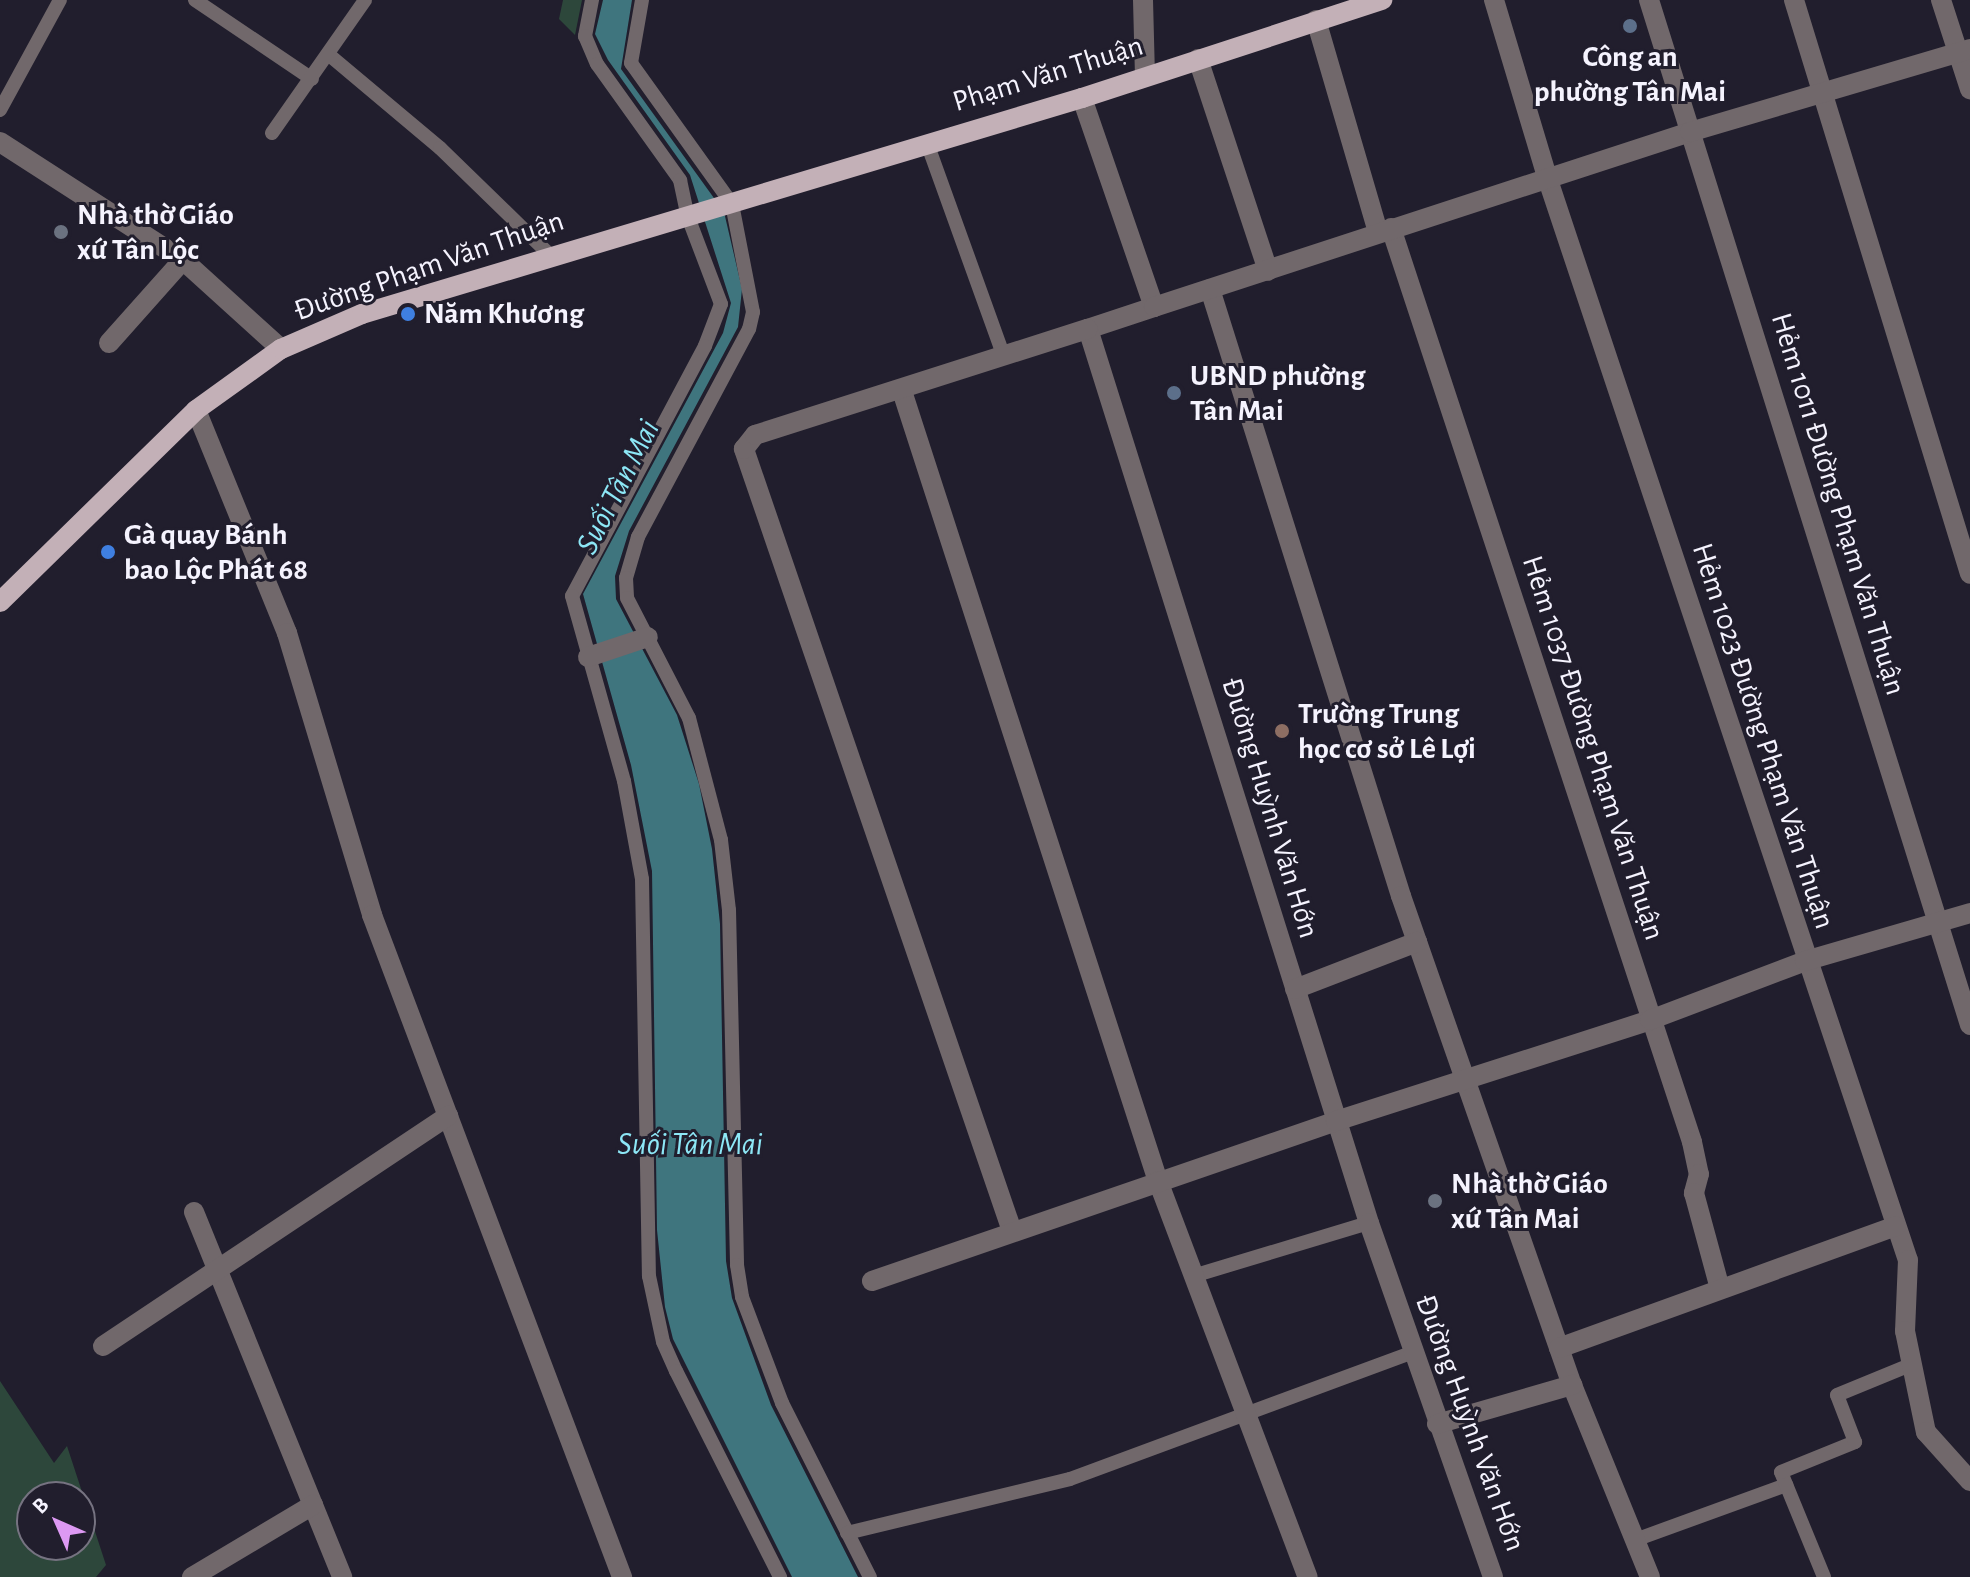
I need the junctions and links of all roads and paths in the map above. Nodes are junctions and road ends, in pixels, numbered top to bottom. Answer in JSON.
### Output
{"nodes":[{"id":1,"x":60,"y":0,"type":"edge"},
{"id":2,"x":195,"y":0,"type":"edge"},
{"id":3,"x":365,"y":0,"type":"edge"},
{"id":4,"x":592,"y":0,"type":"edge"},
{"id":5,"x":642,"y":0,"type":"edge"},
{"id":6,"x":1143,"y":0,"type":"edge"},
{"id":7,"x":1382,"y":0,"type":"edge"},
{"id":8,"x":1494,"y":0,"type":"edge"},
{"id":9,"x":1649,"y":0,"type":"edge"},
{"id":10,"x":1794,"y":0,"type":"edge"},
{"id":11,"x":1941,"y":0,"type":"edge"},
{"id":12,"x":1316,"y":20,"type":"junction"},
{"id":13,"x":1964,"y":51,"type":"edge"},
{"id":14,"x":328,"y":54,"type":"junction"},
{"id":15,"x":1198,"y":59,"type":"junction"},
{"id":16,"x":1145,"y":75,"type":"junction"},
{"id":17,"x":312,"y":79,"type":"junction"},
{"id":18,"x":1970,"y":89,"type":"edge"},
{"id":19,"x":1823,"y":91,"type":"junction"},
{"id":20,"x":1082,"y":98,"type":"junction"},
{"id":21,"x":0,"y":110,"type":"edge"},
{"id":22,"x":1690,"y":132,"type":"junction"},
{"id":23,"x":272,"y":133,"type":"dead end"},
{"id":24,"x":0,"y":142,"type":"edge"},
{"id":25,"x":927,"y":143,"type":"junction"},
{"id":26,"x":1548,"y":180,"type":"junction"},
{"id":27,"x":732,"y":204,"type":"junction"},
{"id":28,"x":688,"y":217,"type":"junction"},
{"id":29,"x":1385,"y":230,"type":"junction"},
{"id":30,"x":550,"y":255,"type":"junction"},
{"id":31,"x":183,"y":260,"type":"junction"},
{"id":32,"x":1268,"y":271,"type":"junction"},
{"id":33,"x":1210,"y":289,"type":"junction"},
{"id":34,"x":1154,"y":307,"type":"junction"},
{"id":35,"x":1088,"y":329,"type":"junction"},
{"id":36,"x":109,"y":343,"type":"dead end"},
{"id":37,"x":281,"y":349,"type":"junction"},
{"id":38,"x":1004,"y":357,"type":"junction"},
{"id":39,"x":902,"y":391,"type":"junction"},
{"id":40,"x":196,"y":410,"type":"junction"},
{"id":41,"x":1970,"y":574,"type":"edge"},
{"id":42,"x":0,"y":602,"type":"edge"},
{"id":43,"x":648,"y":637,"type":"junction"},
{"id":44,"x":588,"y":657,"type":"junction"},
{"id":45,"x":1970,"y":913,"type":"edge"},
{"id":46,"x":1939,"y":924,"type":"junction"},
{"id":47,"x":1417,"y":942,"type":"junction"},
{"id":48,"x":1805,"y":961,"type":"junction"},
{"id":49,"x":1295,"y":989,"type":"junction"},
{"id":50,"x":1650,"y":1020,"type":"junction"},
{"id":51,"x":1970,"y":1025,"type":"edge"},
{"id":52,"x":1466,"y":1079,"type":"junction"},
{"id":53,"x":448,"y":1116,"type":"junction"},
{"id":54,"x":1336,"y":1121,"type":"junction"},
{"id":55,"x":1158,"y":1181,"type":"junction"},
{"id":56,"x":194,"y":1212,"type":"dead end"},
{"id":57,"x":1369,"y":1223,"type":"junction"},
{"id":58,"x":1896,"y":1226,"type":"junction"},
{"id":59,"x":1012,"y":1231,"type":"junction"},
{"id":60,"x":217,"y":1271,"type":"junction"},
{"id":61,"x":1193,"y":1276,"type":"junction"},
{"id":62,"x":872,"y":1281,"type":"dead end"},
{"id":63,"x":1720,"y":1289,"type":"junction"},
{"id":64,"x":103,"y":1346,"type":"dead end"},
{"id":65,"x":1559,"y":1348,"type":"junction"},
{"id":66,"x":1411,"y":1353,"type":"junction"},
{"id":67,"x":1910,"y":1365,"type":"junction"},
{"id":68,"x":1572,"y":1385,"type":"junction"},
{"id":69,"x":1243,"y":1414,"type":"junction"},
{"id":70,"x":1437,"y":1424,"type":"junction"},
{"id":71,"x":1970,"y":1481,"type":"edge"},
{"id":72,"x":1786,"y":1485,"type":"junction"},
{"id":73,"x":313,"y":1505,"type":"junction"},
{"id":74,"x":847,"y":1533,"type":"junction"},
{"id":75,"x":1635,"y":1540,"type":"junction"},
{"id":76,"x":192,"y":1577,"type":"edge"},
{"id":77,"x":342,"y":1577,"type":"edge"},
{"id":78,"x":622,"y":1577,"type":"edge"},
{"id":79,"x":780,"y":1577,"type":"edge"},
{"id":80,"x":870,"y":1577,"type":"edge"},
{"id":81,"x":1308,"y":1577,"type":"edge"},
{"id":82,"x":1493,"y":1577,"type":"edge"},
{"id":83,"x":1650,"y":1577,"type":"edge"},
{"id":84,"x":1824,"y":1577,"type":"edge"}],
"edges":[{"from":1,"to":21,"type":"lane"},
{"from":2,"to":17,"type":"lane"},
{"from":3,"to":14,"type":"lane"},
{"from":4,"to":28,"type":"lane"},
{"from":5,"to":27,"type":"lane"},
{"from":6,"to":16,"type":"street"},
{"from":7,"to":12,"type":"main road","name":"Phạm Văn Thuận"},
{"from":8,"to":26,"type":"street","name":"Hẻm 1023 Đường Phạm Văn Thuận"},
{"from":9,"to":22,"type":"street","name":"Hẻm 1011 Đường Phạm Văn Thuận"},
{"from":10,"to":19,"type":"street"},
{"from":11,"to":13,"type":"street"},
{"from":12,"to":15,"type":"main road","name":"Phạm Văn Thuận"},
{"from":12,"to":29,"type":"street","name":"Hẻm 1037 Đường Phạm Văn Thuận"},
{"from":13,"to":18,"type":"street"},
{"from":13,"to":19,"type":"street"},
{"from":14,"to":17,"type":"lane"},
{"from":14,"to":30,"type":"lane"},
{"from":15,"to":16,"type":"main road","name":"Phạm Văn Thuận"},
{"from":15,"to":32,"type":"street"},
{"from":16,"to":20,"type":"main road","name":"Phạm Văn Thuận"},
{"from":17,"to":23,"type":"lane"},
{"from":19,"to":22,"type":"street"},
{"from":19,"to":41,"type":"street"},
{"from":20,"to":25,"type":"main road","name":"Phạm Văn Thuận"},
{"from":20,"to":34,"type":"street"},
{"from":22,"to":26,"type":"street"},
{"from":22,"to":46,"type":"street","name":"Hẻm 1011 Đường Phạm Văn Thuận"},
{"from":24,"to":31,"type":"street"},
{"from":25,"to":27,"type":"main road","name":"Phạm Văn Thuận"},
{"from":25,"to":38,"type":"lane"},
{"from":26,"to":29,"type":"street"},
{"from":26,"to":48,"type":"street","name":"Hẻm 1023 Đường Phạm Văn Thuận"},
{"from":27,"to":28,"type":"main road","name":"Đường Phạm Văn Thuận"},
{"from":27,"to":43,"type":"lane"},
{"from":28,"to":30,"type":"main road","name":"Đường Phạm Văn Thuận"},
{"from":28,"to":44,"type":"lane"},
{"from":29,"to":32,"type":"street"},
{"from":29,"to":50,"type":"street","name":"Hẻm 1037 Đường Phạm Văn Thuận"},
{"from":30,"to":37,"type":"main road","name":"Đường Phạm Văn Thuận"},
{"from":31,"to":36,"type":"street"},
{"from":31,"to":37,"type":"street"},
{"from":32,"to":33,"type":"street"},
{"from":33,"to":34,"type":"street"},
{"from":33,"to":47,"type":"street"},
{"from":34,"to":35,"type":"street"},
{"from":35,"to":38,"type":"street"},
{"from":35,"to":49,"type":"street","name":"Đường Huỳnh Văn Hớn"},
{"from":37,"to":40,"type":"main road","name":"Đường Phạm Văn Thuận"},
{"from":38,"to":39,"type":"street"},
{"from":39,"to":55,"type":"street"},
{"from":39,"to":59,"type":"street"},
{"from":40,"to":42,"type":"main road","name":"Đường Phạm Văn Thuận"},
{"from":40,"to":53,"type":"street"},
{"from":43,"to":44,"type":"street"},
{"from":43,"to":74,"type":"lane"},
{"from":44,"to":79,"type":"lane"},
{"from":45,"to":46,"type":"street"},
{"from":46,"to":48,"type":"street"},
{"from":46,"to":51,"type":"street","name":"Hẻm 1011 Đường Phạm Văn Thuận"},
{"from":47,"to":49,"type":"street"},
{"from":47,"to":52,"type":"street"},
{"from":48,"to":50,"type":"street"},
{"from":48,"to":58,"type":"street","name":"Hẻm 1023 Đường Phạm Văn Thuận"},
{"from":49,"to":54,"type":"street","name":"Đường Huỳnh Văn Hớn"},
{"from":50,"to":52,"type":"street"},
{"from":50,"to":63,"type":"street","name":"Hẻm 1037 Đường Phạm Văn Thuận"},
{"from":52,"to":54,"type":"street"},
{"from":52,"to":65,"type":"street"},
{"from":53,"to":60,"type":"street"},
{"from":53,"to":78,"type":"street"},
{"from":54,"to":55,"type":"street"},
{"from":54,"to":57,"type":"street","name":"Đường Huỳnh Văn Hớn"},
{"from":55,"to":59,"type":"street"},
{"from":55,"to":61,"type":"street"},
{"from":56,"to":60,"type":"street"},
{"from":57,"to":61,"type":"lane"},
{"from":57,"to":66,"type":"street","name":"Đường Huỳnh Văn Hớn"},
{"from":58,"to":63,"type":"street"},
{"from":58,"to":67,"type":"street","name":"Hẻm 1023 Đường Phạm Văn Thuận"},
{"from":59,"to":62,"type":"street"},
{"from":60,"to":64,"type":"street"},
{"from":60,"to":73,"type":"street"},
{"from":61,"to":69,"type":"street"},
{"from":63,"to":65,"type":"street"},
{"from":65,"to":68,"type":"street"},
{"from":66,"to":69,"type":"lane"},
{"from":66,"to":70,"type":"street","name":"Đường Huỳnh Văn Hớn"},
{"from":67,"to":71,"type":"street","name":"Hẻm 1023 Đường Phạm Văn Thuận"},
{"from":67,"to":72,"type":"lane"},
{"from":68,"to":70,"type":"street"},
{"from":68,"to":75,"type":"street"},
{"from":69,"to":74,"type":"lane"},
{"from":69,"to":81,"type":"street"},
{"from":70,"to":82,"type":"street","name":"Đường Huỳnh Văn Hớn"},
{"from":72,"to":75,"type":"lane"},
{"from":72,"to":84,"type":"lane"},
{"from":73,"to":76,"type":"street"},
{"from":73,"to":77,"type":"street"},
{"from":74,"to":80,"type":"lane"},
{"from":75,"to":83,"type":"street"}]}
